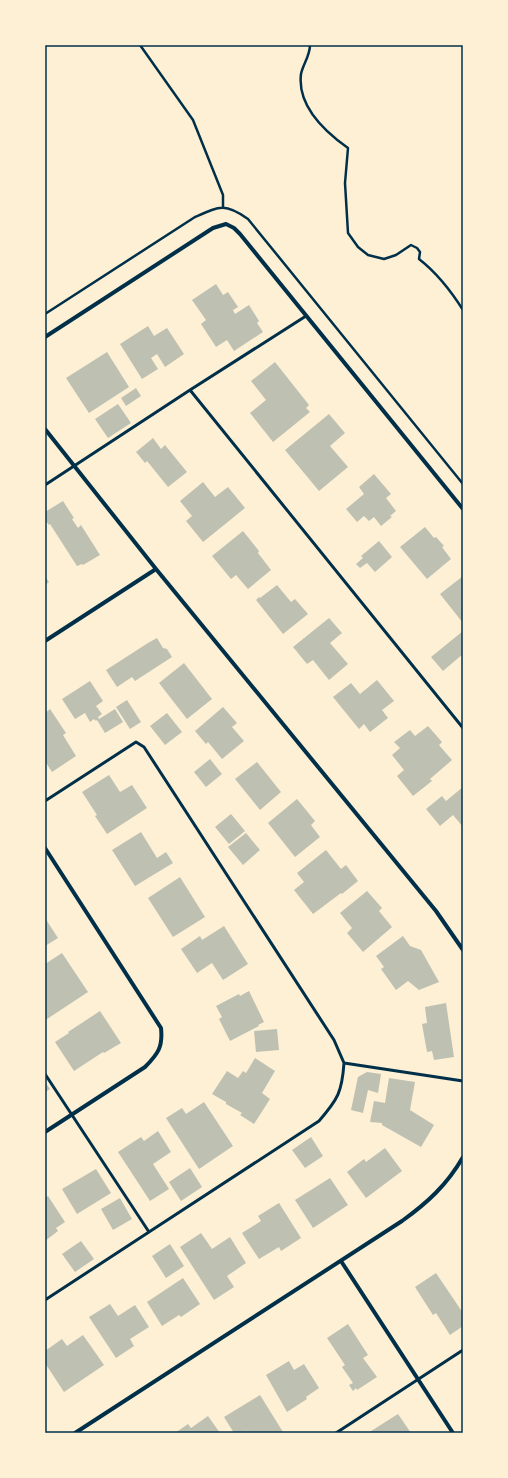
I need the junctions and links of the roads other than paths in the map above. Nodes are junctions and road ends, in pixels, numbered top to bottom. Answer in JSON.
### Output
{"nodes":[{"id":1,"x":306,"y":316,"type":"junction"},
{"id":2,"x":45,"y":337,"type":"edge"},
{"id":3,"x":190,"y":390,"type":"junction"},
{"id":4,"x":45,"y":429,"type":"edge"},
{"id":5,"x":75,"y":466,"type":"junction"},
{"id":6,"x":45,"y":485,"type":"edge"},
{"id":7,"x":463,"y":508,"type":"edge"},
{"id":8,"x":156,"y":569,"type":"junction"},
{"id":9,"x":45,"y":641,"type":"edge"},
{"id":10,"x":463,"y":728,"type":"edge"},
{"id":11,"x":45,"y":800,"type":"edge"},
{"id":12,"x":45,"y":848,"type":"edge"},
{"id":13,"x":463,"y":950,"type":"edge"},
{"id":14,"x":344,"y":1063,"type":"junction"},
{"id":15,"x":45,"y":1074,"type":"edge"},
{"id":16,"x":463,"y":1081,"type":"edge"},
{"id":17,"x":72,"y":1114,"type":"junction"},
{"id":18,"x":45,"y":1132,"type":"edge"},
{"id":19,"x":463,"y":1157,"type":"edge"},
{"id":20,"x":149,"y":1232,"type":"junction"},
{"id":21,"x":341,"y":1261,"type":"junction"},
{"id":22,"x":45,"y":1300,"type":"edge"},
{"id":23,"x":463,"y":1350,"type":"edge"},
{"id":24,"x":418,"y":1380,"type":"junction"},
{"id":25,"x":75,"y":1433,"type":"edge"},
{"id":26,"x":336,"y":1433,"type":"edge"},
{"id":27,"x":453,"y":1433,"type":"edge"}],
"edges":[{"from":1,"to":2,"type":"street"},
{"from":1,"to":3,"type":"lane"},
{"from":1,"to":7,"type":"street"},
{"from":3,"to":5,"type":"lane"},
{"from":3,"to":10,"type":"lane"},
{"from":4,"to":5,"type":"street"},
{"from":5,"to":6,"type":"lane"},
{"from":5,"to":8,"type":"street"},
{"from":8,"to":9,"type":"street"},
{"from":8,"to":13,"type":"street"},
{"from":11,"to":14,"type":"lane"},
{"from":12,"to":17,"type":"street"},
{"from":14,"to":16,"type":"lane"},
{"from":14,"to":20,"type":"lane"},
{"from":15,"to":17,"type":"lane"},
{"from":17,"to":18,"type":"street"},
{"from":17,"to":20,"type":"lane"},
{"from":19,"to":21,"type":"street"},
{"from":20,"to":22,"type":"lane"},
{"from":21,"to":24,"type":"street"},
{"from":21,"to":25,"type":"street"},
{"from":23,"to":24,"type":"lane"},
{"from":24,"to":26,"type":"lane"},
{"from":24,"to":27,"type":"street"}]}
